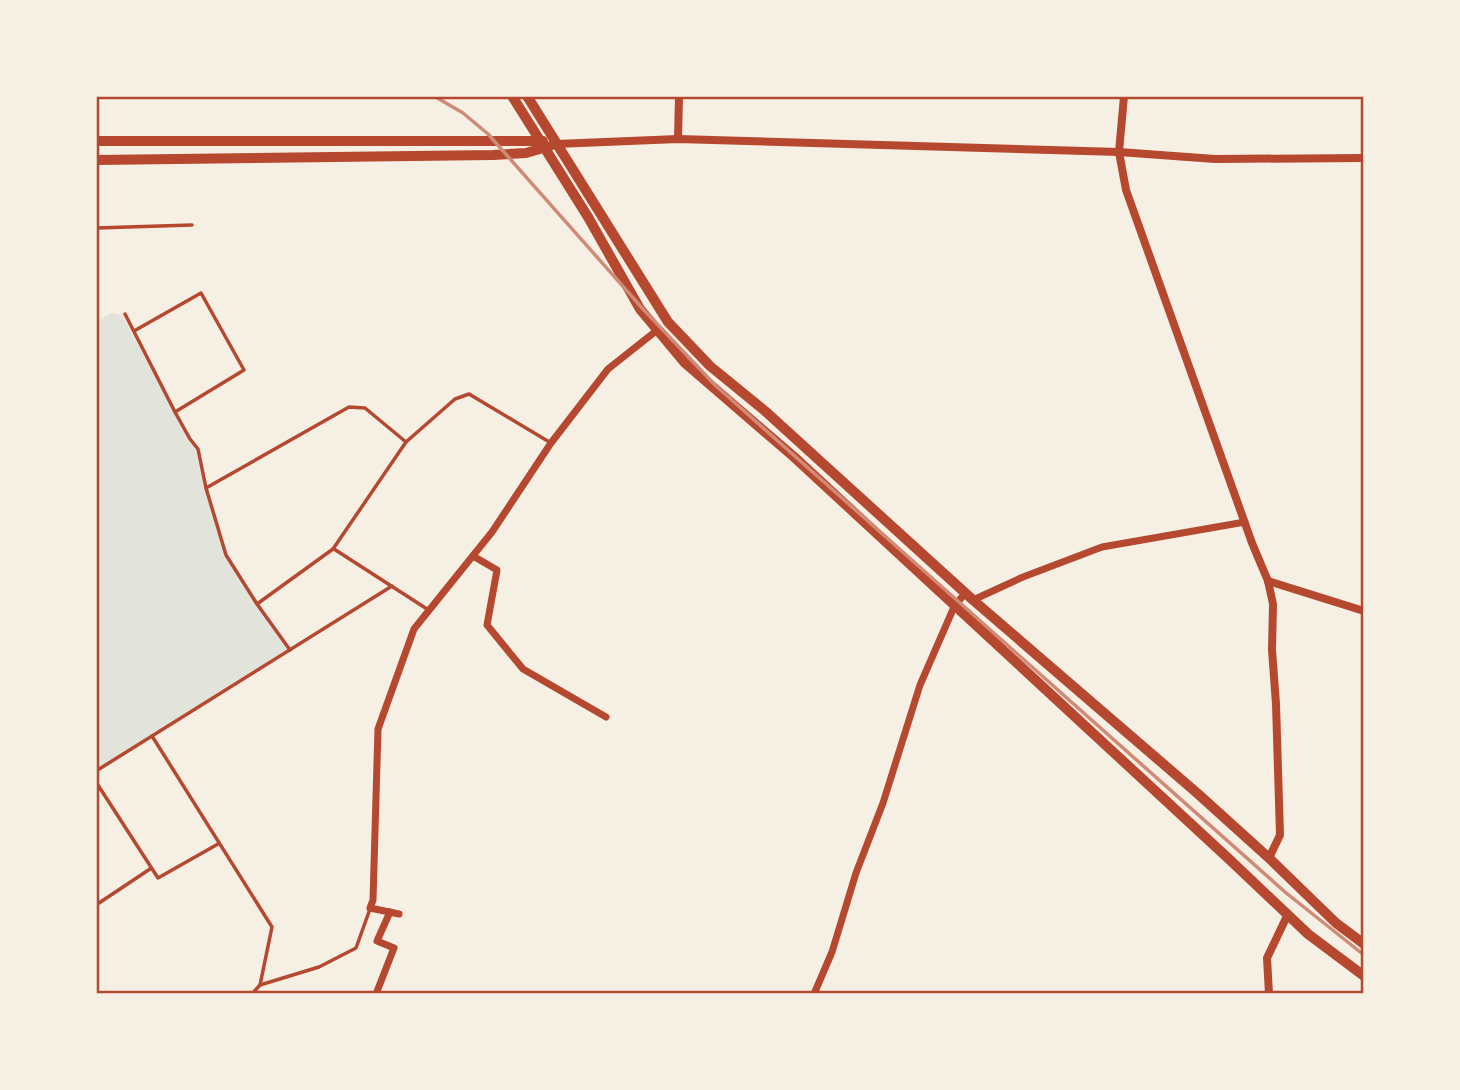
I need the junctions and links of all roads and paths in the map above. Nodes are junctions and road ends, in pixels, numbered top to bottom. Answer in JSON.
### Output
{"nodes":[{"id":1,"x":512,"y":96,"type":"edge"},
{"id":2,"x":527,"y":96,"type":"edge"},
{"id":3,"x":680,"y":96,"type":"edge"},
{"id":4,"x":1124,"y":96,"type":"edge"},
{"id":5,"x":678,"y":139,"type":"junction"},
{"id":6,"x":96,"y":141,"type":"edge"},
{"id":7,"x":541,"y":144,"type":"junction"},
{"id":8,"x":556,"y":144,"type":"junction"},
{"id":9,"x":1119,"y":152,"type":"junction"},
{"id":10,"x":1364,"y":158,"type":"edge"},
{"id":11,"x":96,"y":160,"type":"edge"},
{"id":12,"x":192,"y":225,"type":"dead end"},
{"id":13,"x":96,"y":228,"type":"edge"},
{"id":14,"x":125,"y":314,"type":"dead end"},
{"id":15,"x":134,"y":331,"type":"junction"},
{"id":16,"x":656,"y":331,"type":"junction"},
{"id":17,"x":175,"y":412,"type":"junction"},
{"id":18,"x":406,"y":442,"type":"junction"},
{"id":19,"x":551,"y":443,"type":"junction"},
{"id":20,"x":206,"y":488,"type":"junction"},
{"id":21,"x":1245,"y":522,"type":"junction"},
{"id":22,"x":333,"y":549,"type":"junction"},
{"id":23,"x":473,"y":556,"type":"junction"},
{"id":24,"x":1268,"y":581,"type":"junction"},
{"id":25,"x":392,"y":586,"type":"junction"},
{"id":26,"x":969,"y":596,"type":"junction"},
{"id":27,"x":257,"y":604,"type":"junction"},
{"id":28,"x":954,"y":607,"type":"junction"},
{"id":29,"x":429,"y":611,"type":"junction"},
{"id":30,"x":1364,"y":611,"type":"edge"},
{"id":31,"x":290,"y":650,"type":"junction"},
{"id":32,"x":606,"y":717,"type":"dead end"},
{"id":33,"x":152,"y":736,"type":"junction"},
{"id":34,"x":96,"y":771,"type":"edge"},
{"id":35,"x":96,"y":782,"type":"edge"},
{"id":36,"x":218,"y":844,"type":"junction"},
{"id":37,"x":1269,"y":858,"type":"junction"},
{"id":38,"x":150,"y":869,"type":"junction"},
{"id":39,"x":96,"y":905,"type":"edge"},
{"id":40,"x":370,"y":908,"type":"junction"},
{"id":41,"x":1287,"y":916,"type":"junction"},
{"id":42,"x":1364,"y":944,"type":"edge"},
{"id":43,"x":1364,"y":976,"type":"edge"},
{"id":44,"x":260,"y":985,"type":"junction"},
{"id":45,"x":251,"y":994,"type":"edge"},
{"id":46,"x":376,"y":994,"type":"edge"},
{"id":47,"x":814,"y":994,"type":"edge"},
{"id":48,"x":1269,"y":994,"type":"edge"}],
"edges":[{"from":1,"to":7,"type":"main road"},
{"from":2,"to":8,"type":"main road"},
{"from":3,"to":5,"type":"street"},
{"from":4,"to":9,"type":"street"},
{"from":5,"to":8,"type":"street"},
{"from":5,"to":9,"type":"street"},
{"from":6,"to":7,"type":"main road"},
{"from":7,"to":8,"type":"main road"},
{"from":7,"to":11,"type":"main road"},
{"from":7,"to":16,"type":"main road"},
{"from":8,"to":26,"type":"main road"},
{"from":9,"to":10,"type":"street"},
{"from":9,"to":21,"type":"street"},
{"from":12,"to":13,"type":"lane"},
{"from":14,"to":15,"type":"lane"},
{"from":15,"to":17,"type":"lane"},
{"from":15,"to":17,"type":"lane"},
{"from":16,"to":19,"type":"street"},
{"from":16,"to":28,"type":"main road"},
{"from":17,"to":20,"type":"lane"},
{"from":18,"to":19,"type":"lane"},
{"from":18,"to":20,"type":"lane"},
{"from":18,"to":22,"type":"lane"},
{"from":19,"to":23,"type":"street"},
{"from":20,"to":27,"type":"lane"},
{"from":21,"to":24,"type":"street"},
{"from":21,"to":26,"type":"street"},
{"from":22,"to":25,"type":"lane"},
{"from":22,"to":27,"type":"lane"},
{"from":23,"to":29,"type":"street"},
{"from":23,"to":32,"type":"street"},
{"from":24,"to":30,"type":"street"},
{"from":24,"to":37,"type":"street"},
{"from":25,"to":29,"type":"lane"},
{"from":25,"to":31,"type":"lane"},
{"from":26,"to":28,"type":"street"},
{"from":26,"to":37,"type":"main road"},
{"from":27,"to":31,"type":"lane"},
{"from":28,"to":41,"type":"main road"},
{"from":28,"to":47,"type":"street"},
{"from":29,"to":40,"type":"street"},
{"from":31,"to":33,"type":"lane"},
{"from":33,"to":34,"type":"lane"},
{"from":33,"to":36,"type":"lane"},
{"from":35,"to":38,"type":"lane"},
{"from":36,"to":38,"type":"lane"},
{"from":36,"to":44,"type":"lane"},
{"from":37,"to":42,"type":"main road"},
{"from":38,"to":39,"type":"lane"},
{"from":40,"to":44,"type":"lane"},
{"from":40,"to":46,"type":"street"},
{"from":41,"to":43,"type":"main road"},
{"from":41,"to":48,"type":"street"},
{"from":44,"to":45,"type":"lane"}]}
